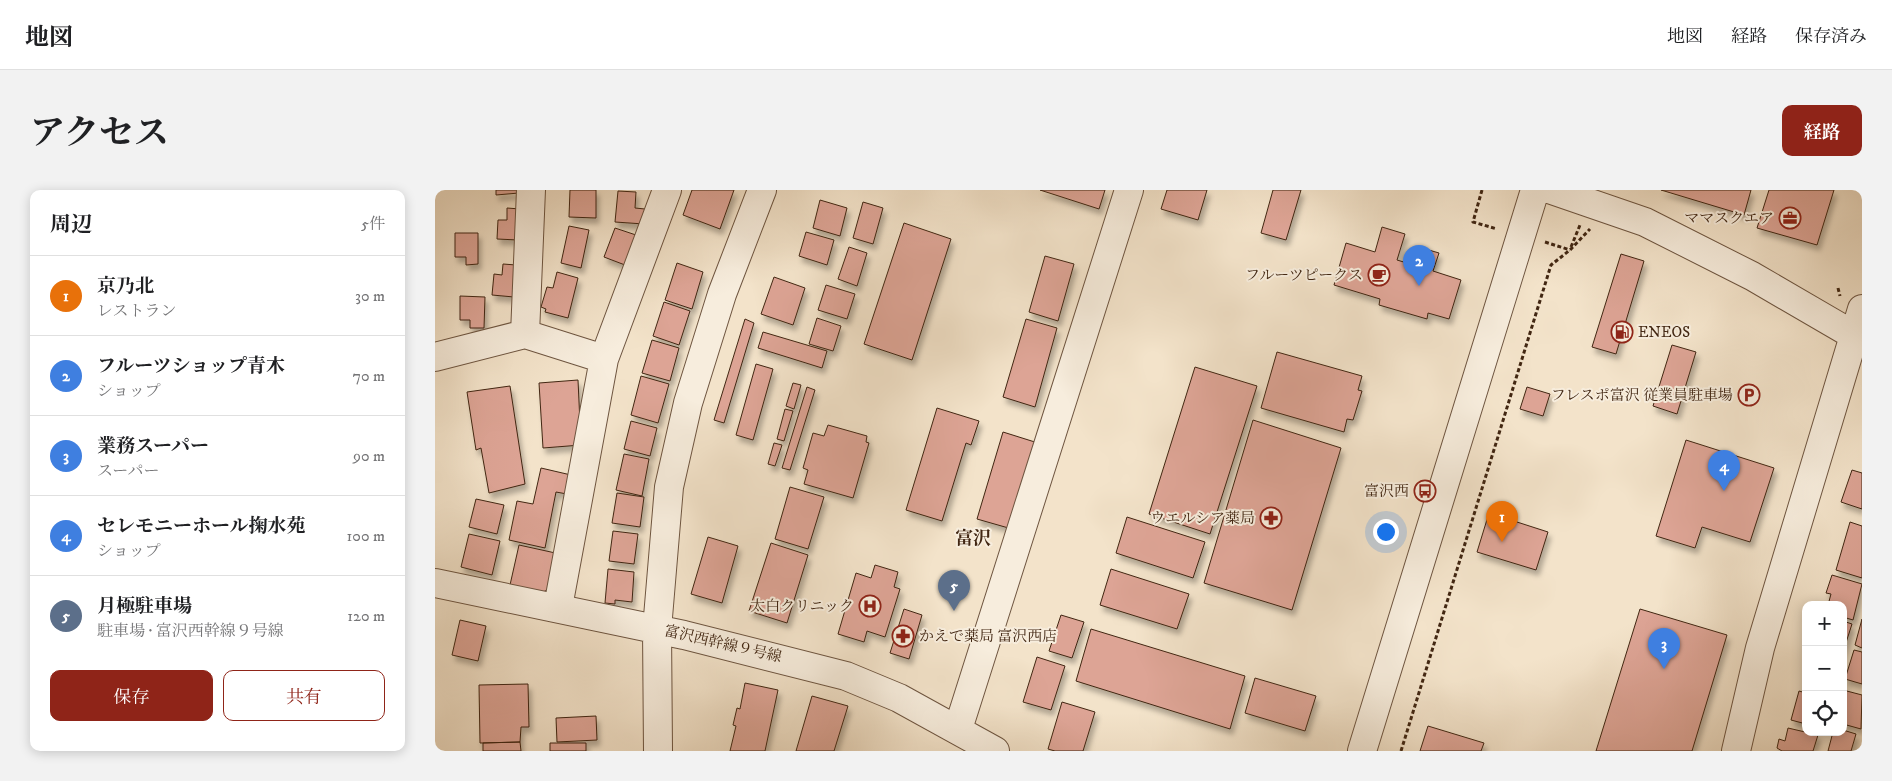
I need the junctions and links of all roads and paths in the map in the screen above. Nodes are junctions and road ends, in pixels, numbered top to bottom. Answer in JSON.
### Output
{"nodes":[{"id":1,"x":531,"y":190,"type":"edge"},
{"id":2,"x":667,"y":190,"type":"edge"},
{"id":3,"x":762,"y":190,"type":"edge"},
{"id":4,"x":1129,"y":190,"type":"edge"},
{"id":5,"x":1482,"y":190,"type":"edge"},
{"id":6,"x":1535,"y":190,"type":"edge"},
{"id":7,"x":1552,"y":190,"type":"edge"},
{"id":8,"x":1580,"y":224,"type":"dead end"},
{"id":9,"x":1503,"y":230,"type":"dead end"},
{"id":10,"x":1600,"y":232,"type":"dead end"},
{"id":11,"x":1539,"y":241,"type":"dead end"},
{"id":12,"x":1570,"y":250,"type":"junction"},
{"id":13,"x":1862,"y":309,"type":"edge"},
{"id":14,"x":525,"y":334,"type":"junction"},
{"id":15,"x":1858,"y":337,"type":"edge"},
{"id":16,"x":435,"y":357,"type":"edge"},
{"id":17,"x":604,"y":359,"type":"junction"},
{"id":18,"x":435,"y":583,"type":"edge"},
{"id":19,"x":558,"y":607,"type":"junction"},
{"id":20,"x":657,"y":629,"type":"junction"},
{"id":21,"x":958,"y":729,"type":"junction"},
{"id":22,"x":658,"y":751,"type":"edge"},
{"id":23,"x":995,"y":751,"type":"edge"},
{"id":24,"x":1362,"y":751,"type":"edge"},
{"id":25,"x":1401,"y":751,"type":"edge"},
{"id":26,"x":1736,"y":751,"type":"edge"}],
"edges":[{"from":1,"to":14,"type":"street"},
{"from":2,"to":17,"type":"street"},
{"from":3,"to":20,"type":"street"},
{"from":4,"to":21,"type":"street"},
{"from":5,"to":9,"type":"path"},
{"from":6,"to":24,"type":"street"},
{"from":7,"to":15,"type":"street"},
{"from":8,"to":12,"type":"path"},
{"from":10,"to":12,"type":"path"},
{"from":11,"to":12,"type":"path"},
{"from":12,"to":25,"type":"path"},
{"from":13,"to":15,"type":"street"},
{"from":14,"to":16,"type":"street"},
{"from":14,"to":17,"type":"street"},
{"from":15,"to":26,"type":"street"},
{"from":17,"to":19,"type":"street"},
{"from":18,"to":19,"type":"street","name":"富沢西幹線９号線"},
{"from":19,"to":20,"type":"street","name":"富沢西幹線９号線"},
{"from":20,"to":21,"type":"street","name":"富沢西幹線９号線"},
{"from":20,"to":22,"type":"street"},
{"from":21,"to":23,"type":"street","name":"富沢西幹線９号線"}]}
